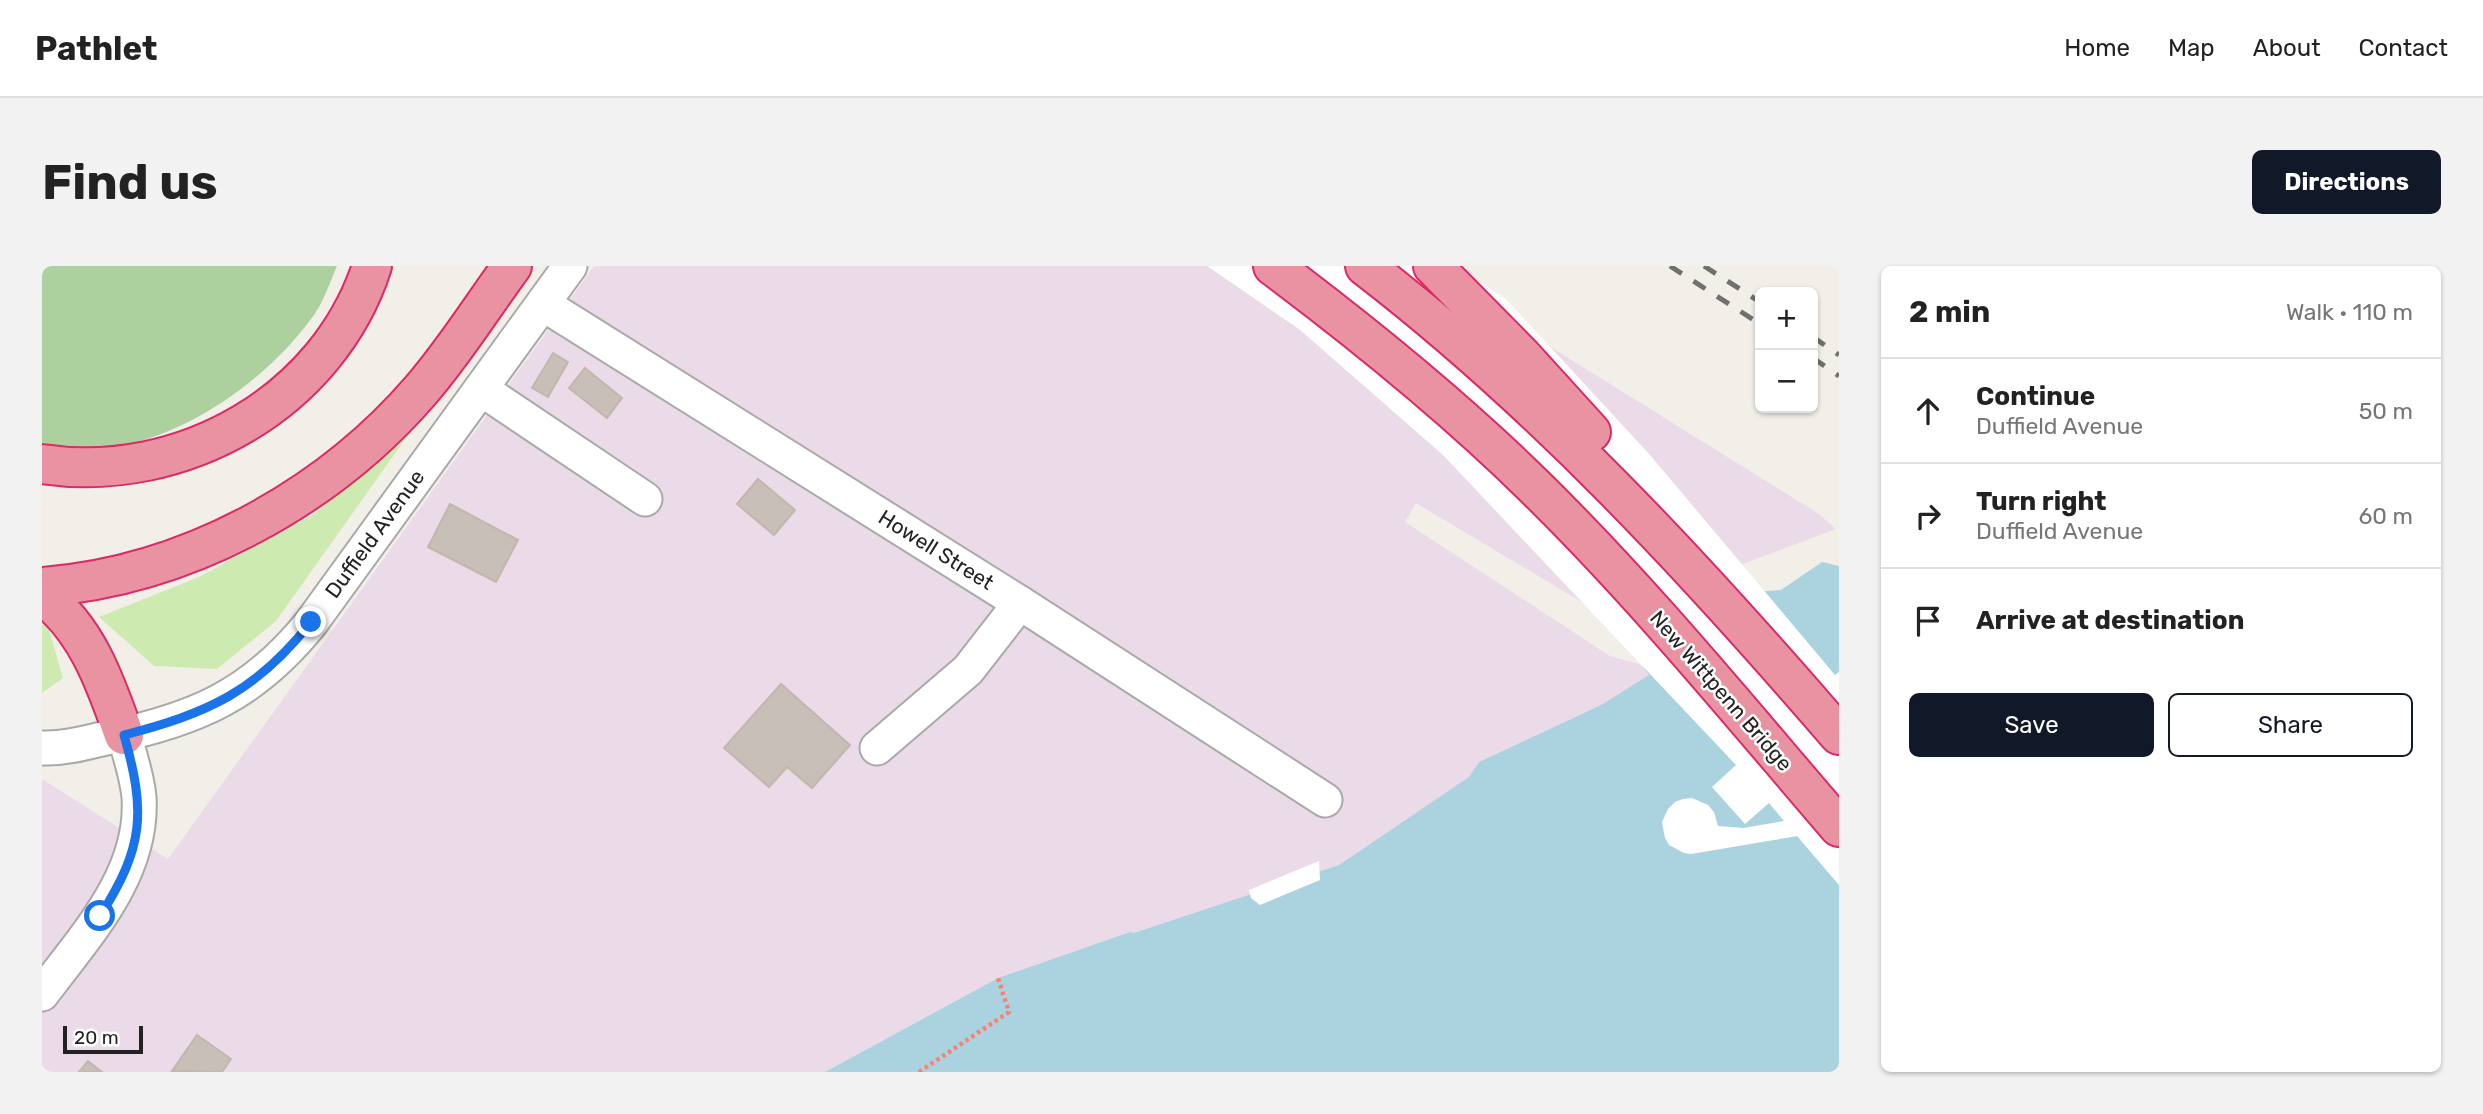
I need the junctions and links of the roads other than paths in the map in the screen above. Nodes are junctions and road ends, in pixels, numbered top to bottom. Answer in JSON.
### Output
{"nodes":[{"id":1,"x":372,"y":266,"type":"edge"},
{"id":2,"x":512,"y":266,"type":"edge"},
{"id":3,"x":570,"y":266,"type":"edge"},
{"id":4,"x":1273,"y":266,"type":"edge"},
{"id":5,"x":1366,"y":266,"type":"edge"},
{"id":6,"x":1433,"y":266,"type":"edge"},
{"id":7,"x":543,"y":304,"type":"junction"},
{"id":8,"x":481,"y":389,"type":"junction"},
{"id":9,"x":42,"y":464,"type":"edge"},
{"id":10,"x":645,"y":499,"type":"dead end"},
{"id":11,"x":42,"y":587,"type":"edge"},
{"id":12,"x":42,"y":595,"type":"edge"},
{"id":13,"x":1020,"y":603,"type":"junction"},
{"id":14,"x":1732,"y":613,"type":"junction"},
{"id":15,"x":124,"y":735,"type":"junction"},
{"id":16,"x":1839,"y":735,"type":"edge"},
{"id":17,"x":42,"y":748,"type":"edge"},
{"id":18,"x":877,"y":748,"type":"dead end"},
{"id":19,"x":1325,"y":800,"type":"dead end"},
{"id":20,"x":1839,"y":827,"type":"edge"},
{"id":21,"x":42,"y":994,"type":"edge"}],
"edges":[{"from":1,"to":9,"type":"highway"},
{"from":2,"to":11,"type":"highway"},
{"from":3,"to":7,"type":"street","name":"Duffield Avenue"},
{"from":4,"to":20,"type":"highway","name":"New Wittpenn Bridge"},
{"from":5,"to":14,"type":"highway"},
{"from":6,"to":14,"type":"highway"},
{"from":7,"to":8,"type":"street","name":"Duffield Avenue"},
{"from":7,"to":13,"type":"street","name":"Howell Street"},
{"from":8,"to":10,"type":"street"},
{"from":8,"to":15,"type":"street","name":"Duffield Avenue"},
{"from":12,"to":15,"type":"highway"},
{"from":13,"to":18,"type":"street"},
{"from":13,"to":19,"type":"street","name":"Howell Street"},
{"from":14,"to":16,"type":"highway"},
{"from":15,"to":17,"type":"street","name":"Duffield Avenue"},
{"from":15,"to":21,"type":"street"}]}
